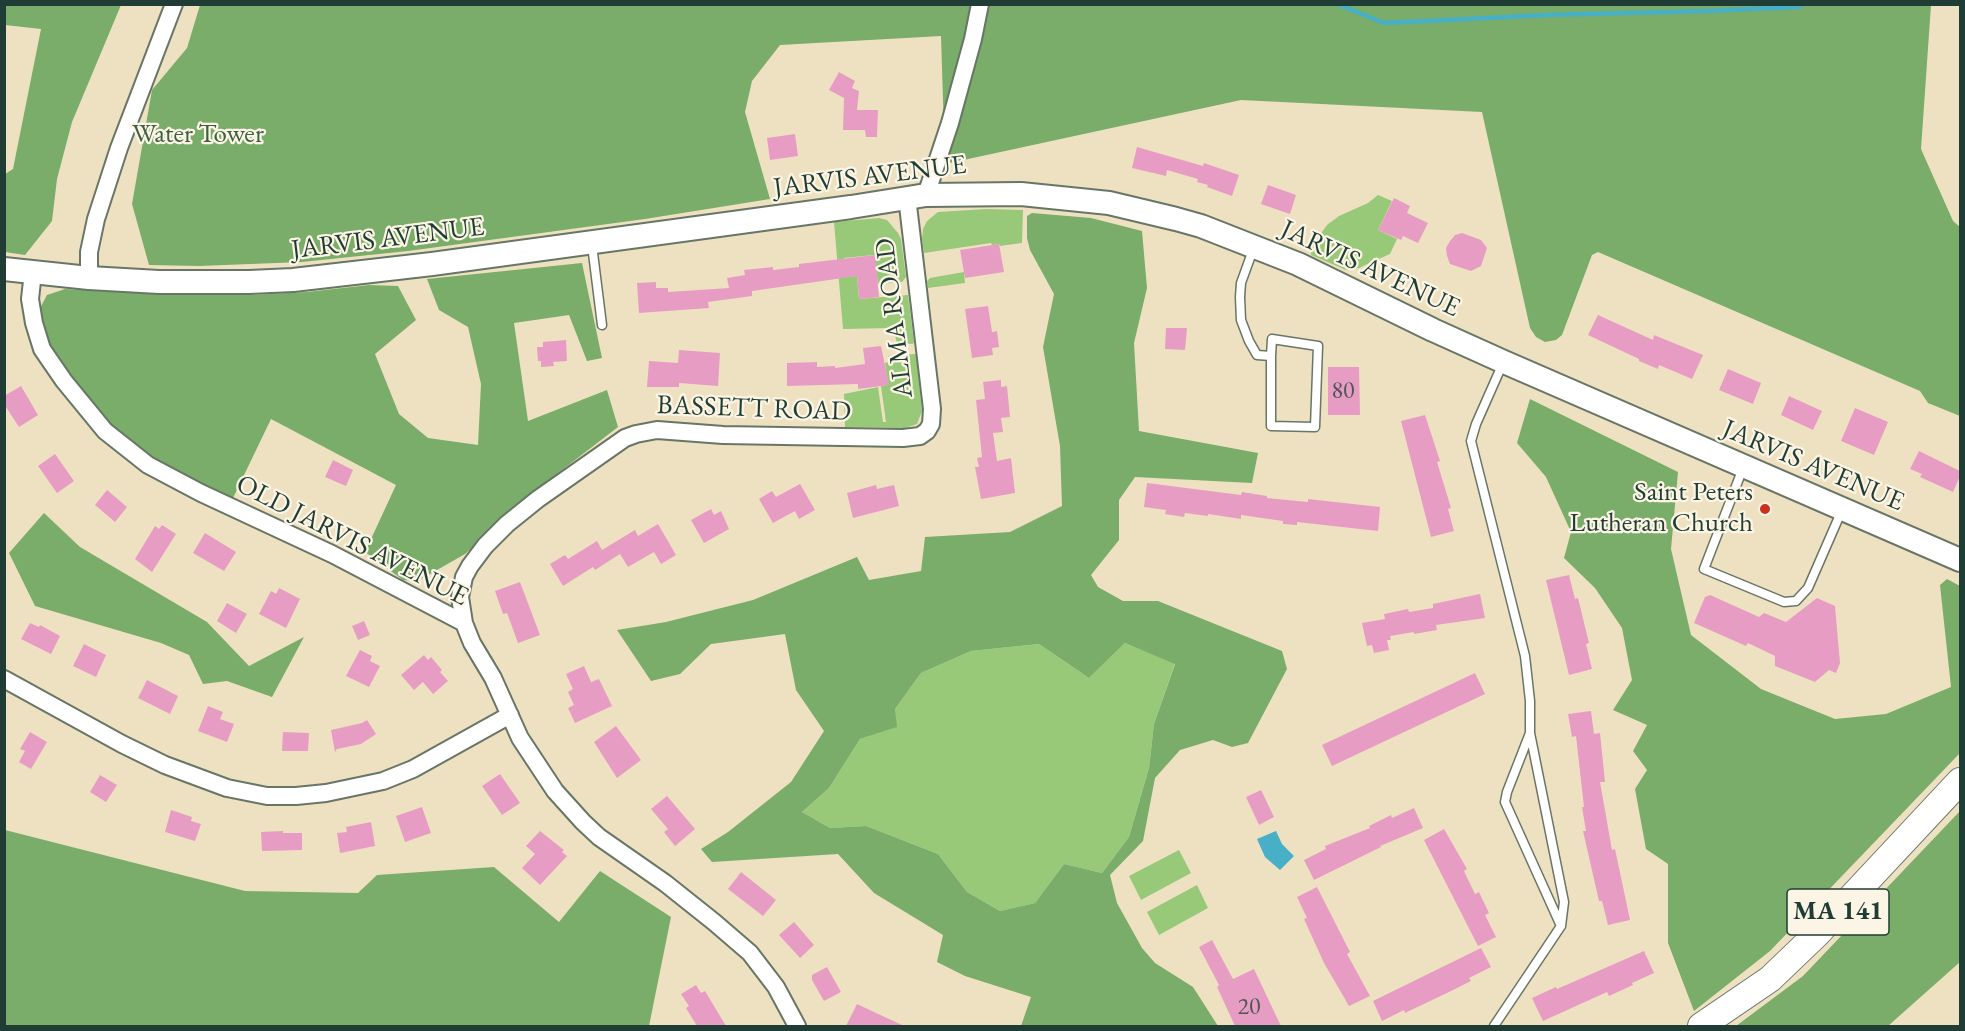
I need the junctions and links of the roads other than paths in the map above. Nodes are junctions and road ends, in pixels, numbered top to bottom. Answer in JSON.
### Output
{"nodes":[{"id":1,"x":174,"y":4,"type":"edge"},
{"id":2,"x":980,"y":4,"type":"edge"},
{"id":3,"x":917,"y":196,"type":"junction"},
{"id":4,"x":592,"y":241,"type":"junction"},
{"id":5,"x":1254,"y":247,"type":"junction"},
{"id":6,"x":4,"y":268,"type":"edge"},
{"id":7,"x":33,"y":272,"type":"junction"},
{"id":8,"x":89,"y":278,"type":"junction"},
{"id":9,"x":602,"y":325,"type":"dead end"},
{"id":10,"x":1271,"y":356,"type":"junction"},
{"id":11,"x":1504,"y":362,"type":"junction"},
{"id":12,"x":927,"y":431,"type":"joint"},
{"id":13,"x":1743,"y":467,"type":"junction"},
{"id":14,"x":1842,"y":509,"type":"junction"},
{"id":15,"x":1960,"y":560,"type":"edge"},
{"id":16,"x":464,"y":623,"type":"junction"},
{"id":17,"x":4,"y":679,"type":"edge"},
{"id":18,"x":510,"y":715,"type":"junction"},
{"id":19,"x":1530,"y":733,"type":"junction"},
{"id":20,"x":1960,"y":781,"type":"edge"},
{"id":21,"x":1562,"y":926,"type":"junction"},
{"id":22,"x":797,"y":1026,"type":"edge"},
{"id":23,"x":1494,"y":1026,"type":"edge"},
{"id":24,"x":1701,"y":1026,"type":"edge"}],
"edges":[{"from":1,"to":8,"type":"street"},
{"from":2,"to":3,"type":"street"},
{"from":3,"to":4,"type":"street","name":"JARVIS AVENUE"},
{"from":3,"to":5,"type":"street","name":"JARVIS AVENUE"},
{"from":3,"to":12,"type":"street","name":"ALMA ROAD"},
{"from":4,"to":8,"type":"street","name":"JARVIS AVENUE"},
{"from":4,"to":9,"type":"lane"},
{"from":5,"to":10,"type":"lane"},
{"from":5,"to":11,"type":"street","name":"JARVIS AVENUE"},
{"from":6,"to":7,"type":"street","name":"JARVIS AVENUE"},
{"from":7,"to":8,"type":"street","name":"JARVIS AVENUE"},
{"from":7,"to":16,"type":"street","name":"OLD JARVIS AVENUE"},
{"from":10,"to":10,"type":"lane"},
{"from":11,"to":13,"type":"street","name":"JARVIS AVENUE"},
{"from":11,"to":19,"type":"lane"},
{"from":12,"to":16,"type":"street","name":"BASSETT ROAD"},
{"from":13,"to":14,"type":"street","name":"JARVIS AVENUE"},
{"from":13,"to":14,"type":"lane"},
{"from":14,"to":15,"type":"street","name":"JARVIS AVENUE"},
{"from":16,"to":18,"type":"street","name":"OLD JARVIS AVENUE"},
{"from":17,"to":18,"type":"street"},
{"from":18,"to":22,"type":"street","name":"OLD JARVIS AVENUE"},
{"from":19,"to":21,"type":"lane"},
{"from":19,"to":21,"type":"lane"},
{"from":20,"to":24,"type":"main road","number":"MA 141"},
{"from":21,"to":23,"type":"lane"}]}
